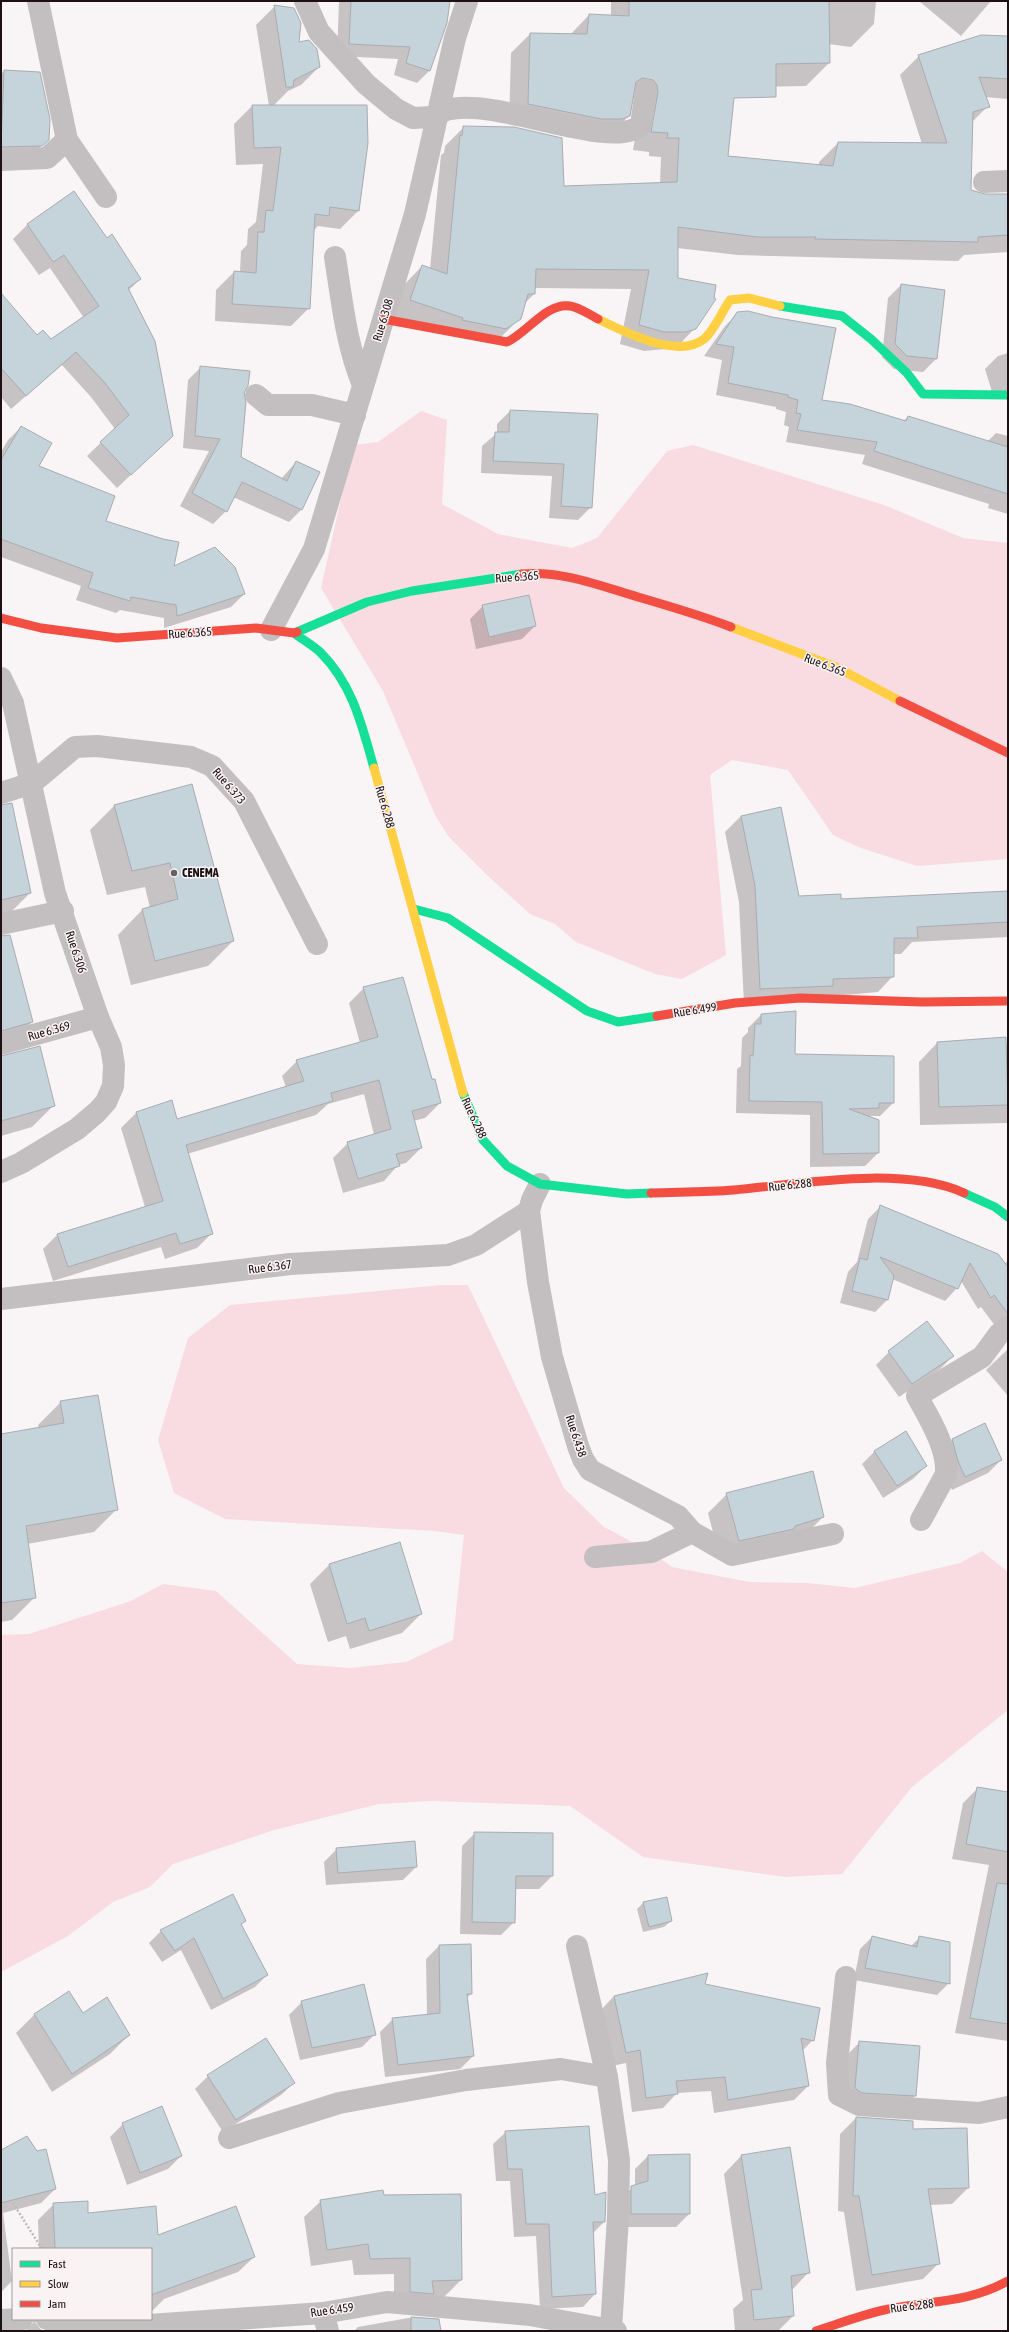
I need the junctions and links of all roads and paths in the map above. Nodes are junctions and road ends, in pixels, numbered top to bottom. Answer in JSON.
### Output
{"nodes":[{"id":1,"x":38,"y":1,"type":"edge"},
{"id":2,"x":305,"y":1,"type":"edge"},
{"id":3,"x":467,"y":1,"type":"edge"},
{"id":4,"x":646,"y":90,"type":"dead end"},
{"id":5,"x":438,"y":112,"type":"junction"},
{"id":6,"x":67,"y":140,"type":"junction"},
{"id":7,"x":1,"y":160,"type":"edge"},
{"id":8,"x":1008,"y":181,"type":"edge"},
{"id":9,"x":984,"y":182,"type":"dead end"},
{"id":10,"x":106,"y":197,"type":"dead end"},
{"id":11,"x":335,"y":257,"type":"dead end"},
{"id":12,"x":383,"y":319,"type":"junction"},
{"id":13,"x":363,"y":385,"type":"junction"},
{"id":14,"x":256,"y":395,"type":"dead end"},
{"id":15,"x":1008,"y":395,"type":"edge"},
{"id":16,"x":355,"y":415,"type":"junction"},
{"id":17,"x":1,"y":618,"type":"edge"},
{"id":18,"x":271,"y":630,"type":"junction"},
{"id":19,"x":294,"y":633,"type":"junction"},
{"id":20,"x":1,"y":678,"type":"edge"},
{"id":21,"x":1008,"y":752,"type":"edge"},
{"id":22,"x":32,"y":783,"type":"junction"},
{"id":23,"x":1,"y":793,"type":"edge"},
{"id":24,"x":414,"y":909,"type":"junction"},
{"id":25,"x":63,"y":911,"type":"junction"},
{"id":26,"x":1,"y":924,"type":"edge"},
{"id":27,"x":317,"y":944,"type":"dead end"},
{"id":28,"x":1008,"y":1001,"type":"edge"},
{"id":29,"x":98,"y":1017,"type":"junction"},
{"id":30,"x":1,"y":1044,"type":"edge"},
{"id":31,"x":1,"y":1172,"type":"edge"},
{"id":32,"x":540,"y":1184,"type":"junction"},
{"id":33,"x":529,"y":1211,"type":"junction"},
{"id":34,"x":1008,"y":1217,"type":"edge"},
{"id":35,"x":1,"y":1299,"type":"edge"},
{"id":36,"x":1008,"y":1327,"type":"edge"},
{"id":37,"x":920,"y":1520,"type":"dead end"},
{"id":38,"x":692,"y":1532,"type":"junction"},
{"id":39,"x":833,"y":1534,"type":"dead end"},
{"id":40,"x":595,"y":1557,"type":"dead end"},
{"id":41,"x":577,"y":1946,"type":"dead end"},
{"id":42,"x":846,"y":1977,"type":"dead end"},
{"id":43,"x":607,"y":2077,"type":"junction"},
{"id":44,"x":1008,"y":2107,"type":"edge"},
{"id":45,"x":229,"y":2138,"type":"dead end"},
{"id":46,"x":12,"y":2203,"type":"dead end"},
{"id":47,"x":41,"y":2248,"type":"edge"},
{"id":48,"x":1008,"y":2282,"type":"edge"},
{"id":49,"x":12,"y":2319,"type":"edge"},
{"id":50,"x":1,"y":2320,"type":"edge"},
{"id":51,"x":64,"y":2320,"type":"edge"},
{"id":52,"x":326,"y":2322,"type":"edge"},
{"id":53,"x":613,"y":2330,"type":"edge"},
{"id":54,"x":816,"y":2331,"type":"edge"}],
"edges":[{"from":1,"to":6,"type":"street"},
{"from":2,"to":5,"type":"street"},
{"from":3,"to":5,"type":"street","name":"Rue 6.308"},
{"from":4,"to":5,"type":"street"},
{"from":5,"to":12,"type":"street","name":"Rue 6.308"},
{"from":6,"to":7,"type":"street"},
{"from":6,"to":10,"type":"street"},
{"from":8,"to":9,"type":"street"},
{"from":11,"to":13,"type":"street"},
{"from":12,"to":13,"type":"street","name":"Rue 6.308"},
{"from":12,"to":15,"type":"street"},
{"from":13,"to":16,"type":"street","name":"Rue 6.308"},
{"from":14,"to":16,"type":"street"},
{"from":16,"to":18,"type":"street","name":"Rue 6.308"},
{"from":17,"to":18,"type":"street","name":"Rue 6.365"},
{"from":18,"to":19,"type":"street","name":"Rue 6.365"},
{"from":19,"to":21,"type":"street","name":"Rue 6.365"},
{"from":19,"to":24,"type":"street","name":"Rue 6.288"},
{"from":20,"to":22,"type":"street","name":"Rue 6.306"},
{"from":22,"to":23,"type":"street","name":"Rue 6.373"},
{"from":22,"to":25,"type":"street","name":"Rue 6.306"},
{"from":22,"to":27,"type":"street","name":"Rue 6.373"},
{"from":24,"to":28,"type":"street","name":"Rue 6.499"},
{"from":24,"to":32,"type":"street","name":"Rue 6.288"},
{"from":25,"to":26,"type":"street"},
{"from":25,"to":29,"type":"street","name":"Rue 6.306"},
{"from":29,"to":30,"type":"street","name":"Rue 6.369"},
{"from":29,"to":31,"type":"street","name":"Rue 6.306"},
{"from":32,"to":33,"type":"street","name":"Rue 6.438"},
{"from":32,"to":34,"type":"street","name":"Rue 6.288"},
{"from":33,"to":35,"type":"street","name":"Rue 6.367"},
{"from":33,"to":38,"type":"street","name":"Rue 6.438"},
{"from":36,"to":37,"type":"street"},
{"from":38,"to":39,"type":"street","name":"Rue 6.438"},
{"from":38,"to":40,"type":"street"},
{"from":41,"to":43,"type":"street"},
{"from":42,"to":44,"type":"street"},
{"from":43,"to":45,"type":"street"},
{"from":43,"to":53,"type":"street"},
{"from":46,"to":47,"type":"path"},
{"from":48,"to":54,"type":"street","name":"Rue 6.288"},
{"from":49,"to":50,"type":"street"},
{"from":51,"to":52,"type":"street","name":"Rue 6.459"},
{"from":52,"to":53,"type":"street","name":"Rue 6.459"}]}
